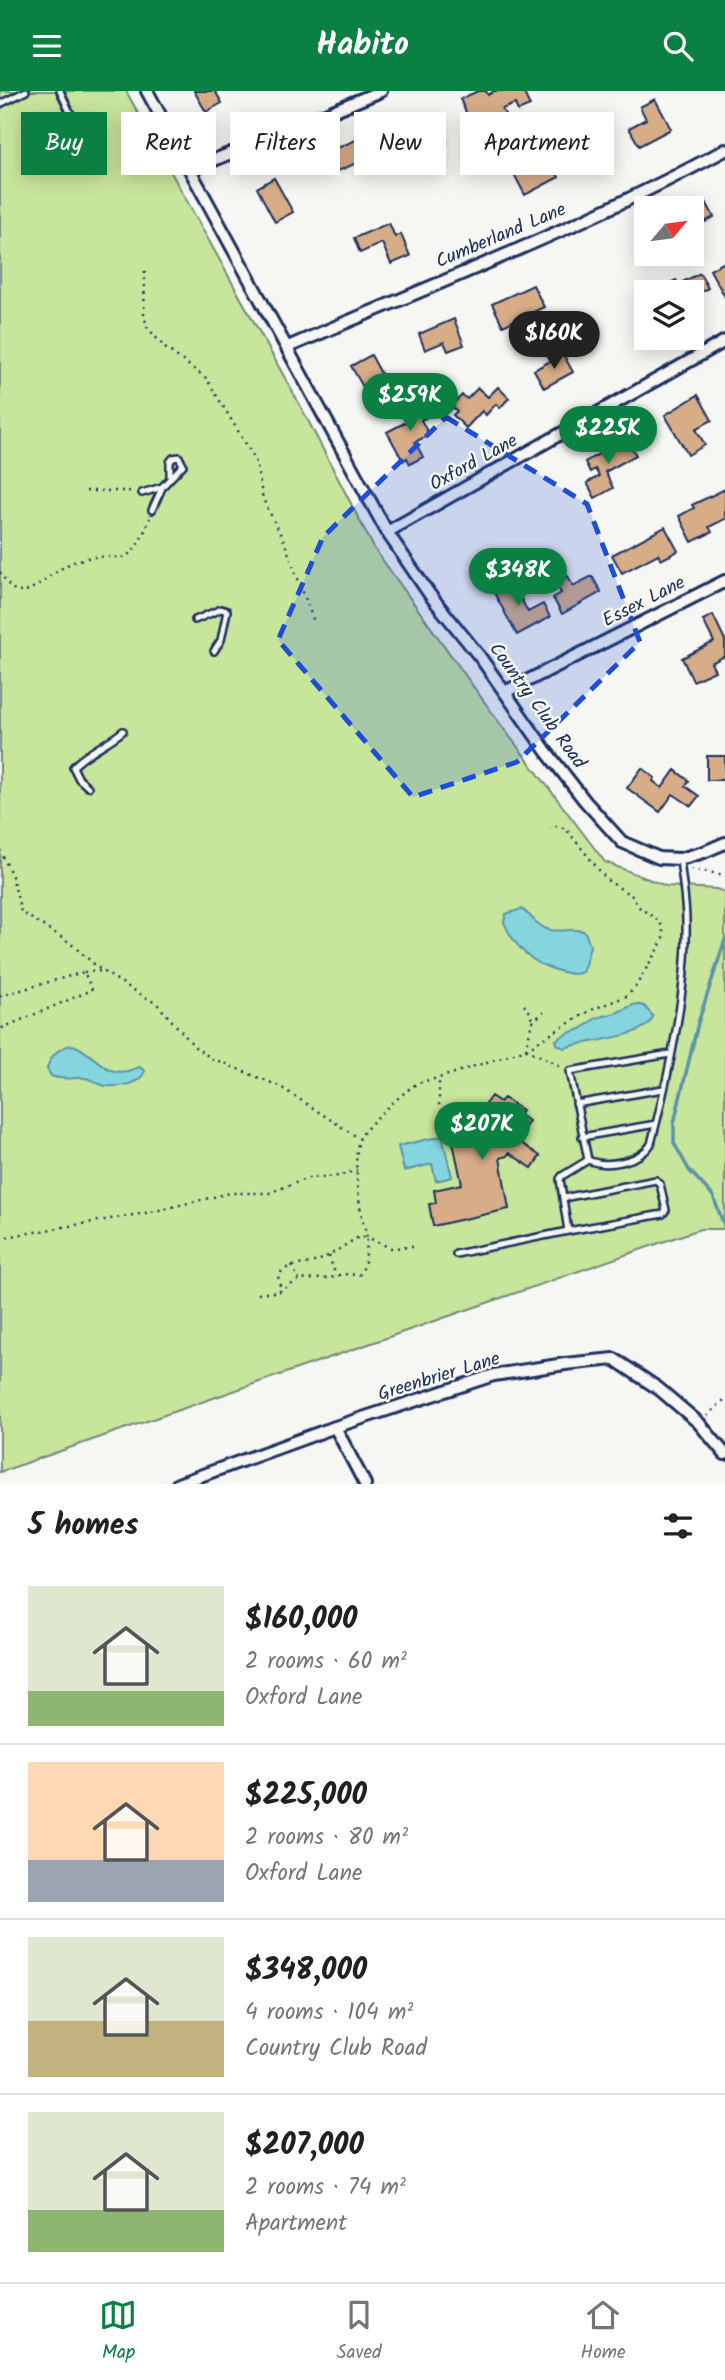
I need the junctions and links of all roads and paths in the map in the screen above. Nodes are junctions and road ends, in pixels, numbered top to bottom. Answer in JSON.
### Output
{"nodes":[{"id":1,"x":26,"y":91,"type":"edge"},
{"id":2,"x":60,"y":91,"type":"edge"},
{"id":3,"x":147,"y":91,"type":"edge"},
{"id":4,"x":381,"y":91,"type":"edge"},
{"id":5,"x":0,"y":104,"type":"edge"},
{"id":6,"x":70,"y":112,"type":"edge"},
{"id":7,"x":158,"y":112,"type":"edge"},
{"id":8,"x":725,"y":150,"type":"edge"},
{"id":9,"x":216,"y":159,"type":"edge"},
{"id":10,"x":193,"y":175,"type":"edge"},
{"id":11,"x":145,"y":271,"type":"dead end"},
{"id":12,"x":725,"y":341,"type":"edge"},
{"id":13,"x":288,"y":347,"type":"junction"},
{"id":14,"x":170,"y":478,"type":"dead end"},
{"id":15,"x":162,"y":488,"type":"junction"},
{"id":16,"x":86,"y":491,"type":"dead end"},
{"id":17,"x":142,"y":493,"type":"joint"},
{"id":18,"x":152,"y":510,"type":"joint"},
{"id":19,"x":387,"y":532,"type":"junction"},
{"id":20,"x":0,"y":572,"type":"edge"},
{"id":21,"x":725,"y":581,"type":"edge"},
{"id":22,"x":195,"y":620,"type":"dead end"},
{"id":23,"x":314,"y":622,"type":"dead end"},
{"id":24,"x":214,"y":651,"type":"dead end"},
{"id":25,"x":505,"y":692,"type":"junction"},
{"id":26,"x":123,"y":731,"type":"dead end"},
{"id":27,"x":88,"y":787,"type":"dead end"},
{"id":28,"x":550,"y":827,"type":"dead end"},
{"id":29,"x":725,"y":843,"type":"edge"},
{"id":30,"x":0,"y":850,"type":"edge"},
{"id":31,"x":680,"y":859,"type":"junction"},
{"id":32,"x":102,"y":971,"type":"junction"},
{"id":33,"x":84,"y":972,"type":"junction"},
{"id":34,"x":0,"y":996,"type":"edge"},
{"id":35,"x":524,"y":1005,"type":"dead end"},
{"id":36,"x":544,"y":1012,"type":"dead end"},
{"id":37,"x":532,"y":1022,"type":"junction"},
{"id":38,"x":0,"y":1029,"type":"edge"},
{"id":39,"x":526,"y":1049,"type":"junction"},
{"id":40,"x":670,"y":1053,"type":"junction"},
{"id":41,"x":561,"y":1066,"type":"dead end"},
{"id":42,"x":439,"y":1078,"type":"junction"},
{"id":43,"x":663,"y":1089,"type":"junction"},
{"id":44,"x":576,"y":1104,"type":"junction"},
{"id":45,"x":445,"y":1118,"type":"dead end"},
{"id":46,"x":656,"y":1125,"type":"junction"},
{"id":47,"x":582,"y":1137,"type":"junction"},
{"id":48,"x":359,"y":1139,"type":"junction"},
{"id":49,"x":588,"y":1160,"type":"junction"},
{"id":50,"x":357,"y":1170,"type":"junction"},
{"id":51,"x":563,"y":1198,"type":"junction"},
{"id":52,"x":569,"y":1231,"type":"junction"},
{"id":53,"x":367,"y":1237,"type":"junction"},
{"id":54,"x":0,"y":1238,"type":"edge"},
{"id":55,"x":413,"y":1247,"type":"dead end"},
{"id":56,"x":456,"y":1254,"type":"dead end"},
{"id":57,"x":329,"y":1256,"type":"junction"},
{"id":58,"x":292,"y":1266,"type":"junction"},
{"id":59,"x":337,"y":1276,"type":"junction"},
{"id":60,"x":299,"y":1280,"type":"junction"},
{"id":61,"x":281,"y":1291,"type":"junction"},
{"id":62,"x":258,"y":1294,"type":"dead end"},
{"id":63,"x":725,"y":1399,"type":"edge"},
{"id":64,"x":699,"y":1423,"type":"junction"},
{"id":65,"x":335,"y":1427,"type":"junction"},
{"id":66,"x":725,"y":1454,"type":"edge"},
{"id":67,"x":178,"y":1484,"type":"edge"},
{"id":68,"x":365,"y":1484,"type":"edge"}],
"edges":[{"from":1,"to":5,"type":"lane"},
{"from":2,"to":6,"type":"lane"},
{"from":3,"to":7,"type":"street","name":"Country Club Road"},
{"from":4,"to":9,"type":"street"},
{"from":8,"to":13,"type":"street","name":"Cumberland Lane"},
{"from":10,"to":13,"type":"street","name":"Country Club Road"},
{"from":11,"to":23,"type":"path"},
{"from":12,"to":19,"type":"street","name":"Oxford Lane"},
{"from":13,"to":19,"type":"street","name":"Country Club Road"},
{"from":14,"to":15,"type":"lane"},
{"from":15,"to":17,"type":"lane"},
{"from":15,"to":18,"type":"lane"},
{"from":16,"to":17,"type":"path"},
{"from":18,"to":20,"type":"path"},
{"from":19,"to":25,"type":"street","name":"Country Club Road"},
{"from":21,"to":25,"type":"street","name":"Essex Lane"},
{"from":22,"to":24,"type":"lane"},
{"from":25,"to":31,"type":"street","name":"Country Club Road"},
{"from":26,"to":27,"type":"lane"},
{"from":28,"to":39,"type":"path"},
{"from":29,"to":31,"type":"street","name":"Country Club Road"},
{"from":30,"to":32,"type":"path"},
{"from":31,"to":40,"type":"lane"},
{"from":32,"to":33,"type":"path"},
{"from":32,"to":48,"type":"path"},
{"from":33,"to":34,"type":"path"},
{"from":33,"to":38,"type":"path"},
{"from":35,"to":37,"type":"path"},
{"from":36,"to":37,"type":"path"},
{"from":37,"to":39,"type":"path"},
{"from":39,"to":41,"type":"path"},
{"from":39,"to":42,"type":"path"},
{"from":40,"to":43,"type":"lane"},
{"from":40,"to":44,"type":"lane"},
{"from":42,"to":45,"type":"path"},
{"from":42,"to":48,"type":"path"},
{"from":43,"to":44,"type":"lane"},
{"from":43,"to":46,"type":"lane"},
{"from":44,"to":47,"type":"lane"},
{"from":46,"to":47,"type":"lane"},
{"from":46,"to":49,"type":"lane"},
{"from":47,"to":49,"type":"lane"},
{"from":48,"to":50,"type":"path"},
{"from":49,"to":51,"type":"lane"},
{"from":50,"to":53,"type":"path"},
{"from":50,"to":54,"type":"path"},
{"from":51,"to":52,"type":"lane"},
{"from":51,"to":52,"type":"lane"},
{"from":52,"to":56,"type":"lane"},
{"from":53,"to":55,"type":"path"},
{"from":53,"to":57,"type":"path"},
{"from":53,"to":59,"type":"path"},
{"from":57,"to":58,"type":"path"},
{"from":57,"to":59,"type":"path"},
{"from":58,"to":60,"type":"path"},
{"from":58,"to":61,"type":"path"},
{"from":59,"to":60,"type":"path"},
{"from":60,"to":61,"type":"path"},
{"from":61,"to":62,"type":"path"},
{"from":63,"to":64,"type":"path"},
{"from":64,"to":65,"type":"street","name":"Greenbrier Lane"},
{"from":64,"to":66,"type":"street","name":"Greenbrier Lane"},
{"from":65,"to":67,"type":"street","name":"Greenbrier Lane"},
{"from":65,"to":68,"type":"street"}]}
